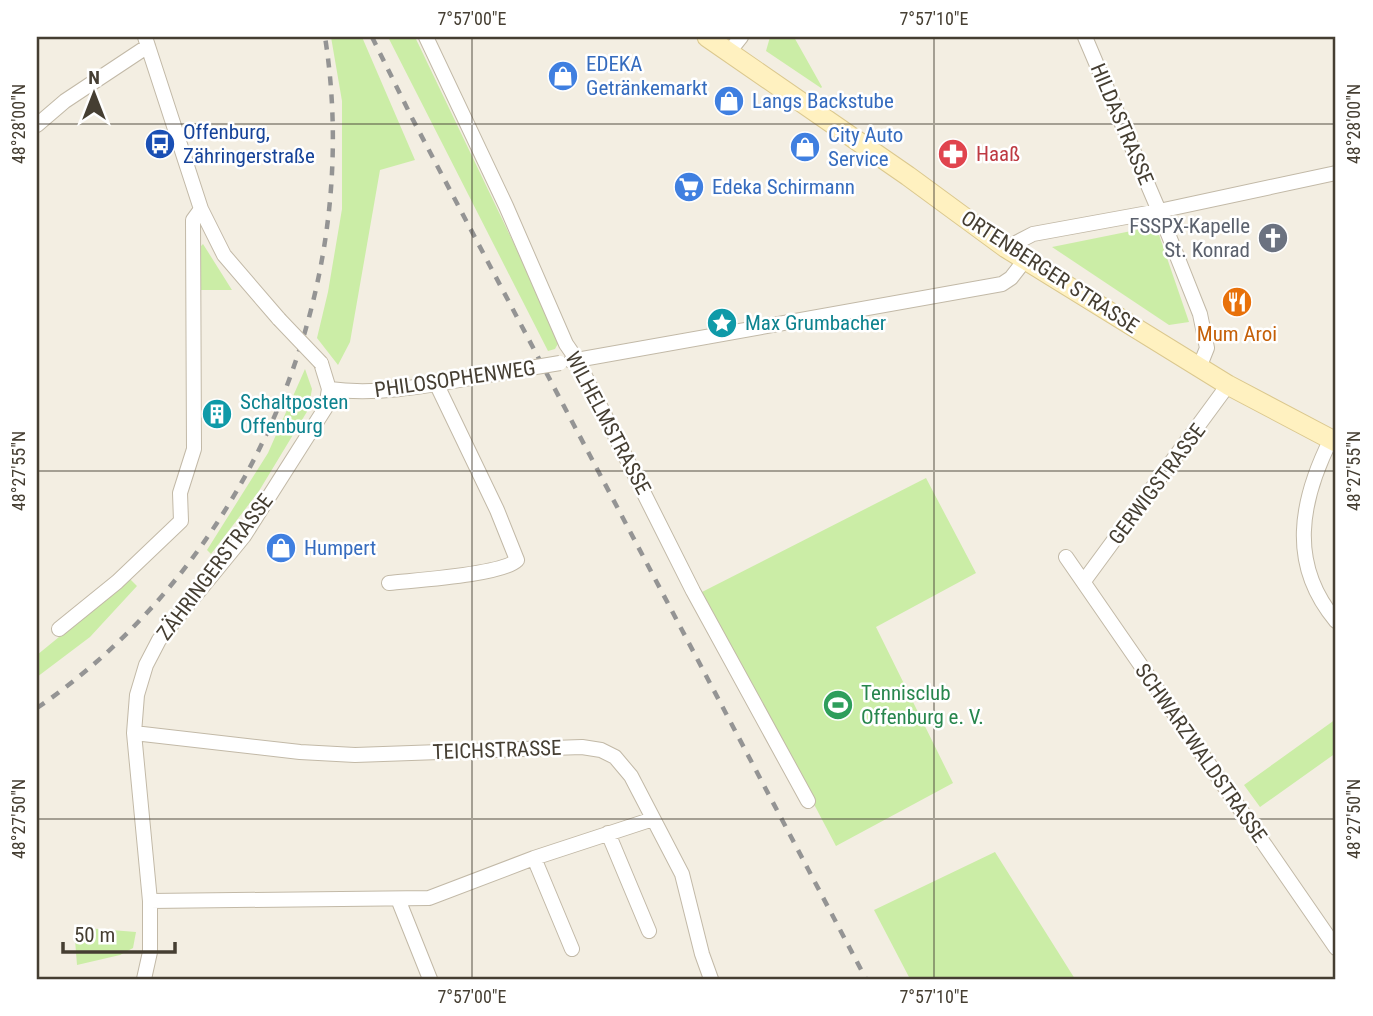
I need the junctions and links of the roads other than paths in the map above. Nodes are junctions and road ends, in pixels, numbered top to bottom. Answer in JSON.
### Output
{"nodes":[{"id":1,"x":426,"y":37,"type":"edge"},
{"id":2,"x":707,"y":37,"type":"edge"},
{"id":3,"x":1085,"y":37,"type":"edge"},
{"id":4,"x":147,"y":41,"type":"edge"},
{"id":5,"x":735,"y":45,"type":"edge"},
{"id":6,"x":37,"y":125,"type":"edge"},
{"id":7,"x":1336,"y":173,"type":"edge"},
{"id":8,"x":201,"y":209,"type":"junction"},
{"id":9,"x":1159,"y":211,"type":"junction"},
{"id":10,"x":1006,"y":248,"type":"junction"},
{"id":11,"x":1025,"y":260,"type":"junction"},
{"id":12,"x":577,"y":360,"type":"junction"},
{"id":13,"x":1199,"y":368,"type":"junction"},
{"id":14,"x":436,"y":383,"type":"junction"},
{"id":15,"x":1228,"y":385,"type":"junction"},
{"id":16,"x":329,"y":389,"type":"junction"},
{"id":17,"x":1334,"y":440,"type":"edge"},
{"id":18,"x":1066,"y":557,"type":"dead end"},
{"id":19,"x":1084,"y":581,"type":"junction"},
{"id":20,"x":389,"y":583,"type":"dead end"},
{"id":21,"x":1336,"y":621,"type":"edge"},
{"id":22,"x":59,"y":629,"type":"dead end"},
{"id":23,"x":134,"y":733,"type":"junction"},
{"id":24,"x":808,"y":801,"type":"dead end"},
{"id":25,"x":653,"y":819,"type":"junction"},
{"id":26,"x":608,"y":833,"type":"junction"},
{"id":27,"x":534,"y":858,"type":"junction"},
{"id":28,"x":398,"y":899,"type":"junction"},
{"id":29,"x":150,"y":901,"type":"junction"},
{"id":30,"x":649,"y":931,"type":"dead end"},
{"id":31,"x":1336,"y":948,"type":"edge"},
{"id":32,"x":572,"y":949,"type":"dead end"},
{"id":33,"x":144,"y":979,"type":"edge"},
{"id":34,"x":430,"y":979,"type":"edge"},
{"id":35,"x":711,"y":979,"type":"edge"}],
"edges":[{"from":1,"to":12,"type":"street","name":"WILHELMSTRASSE"},
{"from":2,"to":5,"type":"main road","name":"ORTENBERGER STRASSE"},
{"from":3,"to":9,"type":"street","name":"HILDASTRASSE"},
{"from":4,"to":6,"type":"street"},
{"from":4,"to":8,"type":"street"},
{"from":5,"to":10,"type":"main road","name":"ORTENBERGER STRASSE"},
{"from":7,"to":9,"type":"street"},
{"from":8,"to":16,"type":"street","bridge":true},
{"from":8,"to":22,"type":"street"},
{"from":9,"to":10,"type":"street"},
{"from":9,"to":13,"type":"street","name":"HILDASTRASSE"},
{"from":10,"to":11,"type":"main road","name":"ORTENBERGER STRASSE"},
{"from":11,"to":12,"type":"street","name":"PHILOSOPHENWEG"},
{"from":11,"to":13,"type":"main road","name":"ORTENBERGER STRASSE"},
{"from":12,"to":14,"type":"street","name":"PHILOSOPHENWEG","bridge":true},
{"from":12,"to":24,"type":"street","name":"WILHELMSTRASSE"},
{"from":13,"to":15,"type":"main road","name":"ORTENBERGER STRASSE"},
{"from":14,"to":16,"type":"street","name":"PHILOSOPHENWEG"},
{"from":14,"to":20,"type":"street"},
{"from":15,"to":17,"type":"main road","name":"ORTENBERGER STRASSE"},
{"from":15,"to":19,"type":"street","name":"GERWIGSTRASSE"},
{"from":16,"to":23,"type":"street","name":"ZÄHRINGERSTRASSE"},
{"from":17,"to":21,"type":"street"},
{"from":18,"to":19,"type":"street","name":"SCHWARZWALDSTRASSE"},
{"from":19,"to":31,"type":"street","name":"SCHWARZWALDSTRASSE"},
{"from":23,"to":25,"type":"street","name":"TEICHSTRASSE"},
{"from":23,"to":29,"type":"street","name":"ZÄHRINGERSTRASSE"},
{"from":25,"to":26,"type":"street"},
{"from":25,"to":35,"type":"street","name":"TEICHSTRASSE"},
{"from":26,"to":27,"type":"street"},
{"from":26,"to":30,"type":"street"},
{"from":27,"to":28,"type":"street"},
{"from":27,"to":32,"type":"street"},
{"from":28,"to":29,"type":"street"},
{"from":28,"to":34,"type":"street"},
{"from":29,"to":33,"type":"street","name":"ZÄHRINGERSTRASSE"}]}
